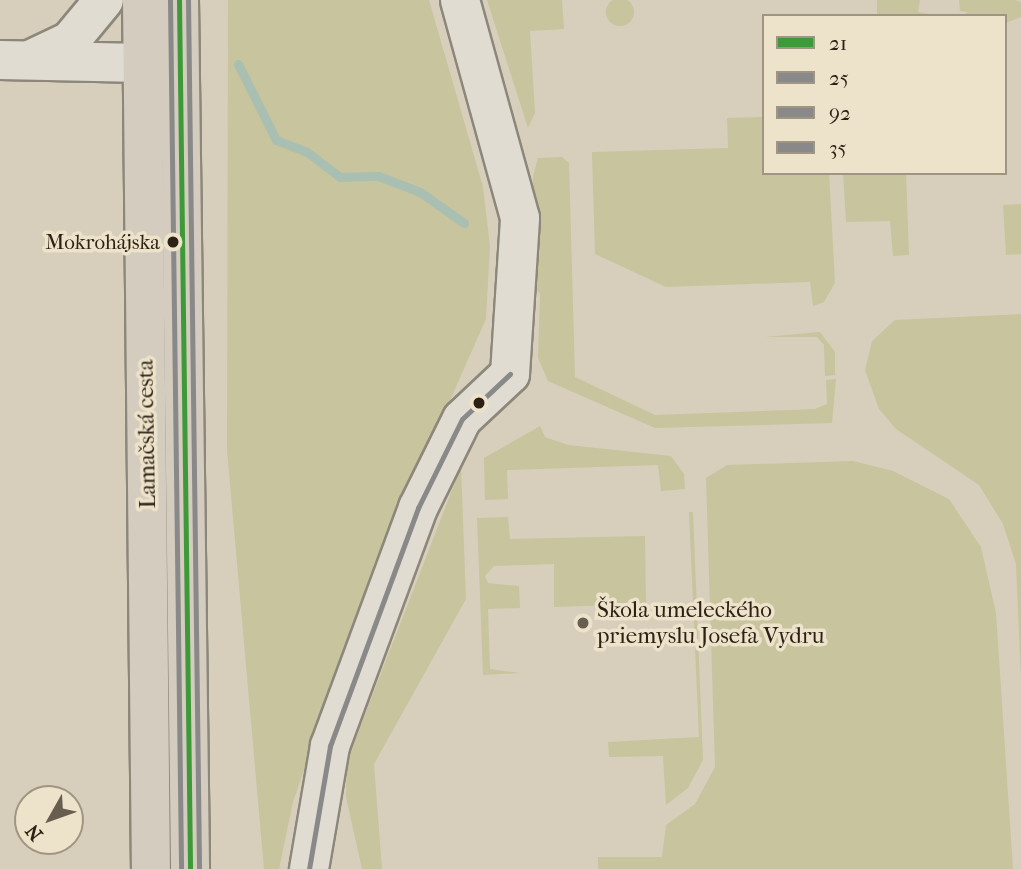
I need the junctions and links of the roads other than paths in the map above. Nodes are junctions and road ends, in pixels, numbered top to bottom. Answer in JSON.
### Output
{"nodes":[{"id":1,"x":104,"y":0,"type":"edge"},
{"id":2,"x":142,"y":0,"type":"edge"},
{"id":3,"x":179,"y":0,"type":"edge"},
{"id":4,"x":460,"y":0,"type":"edge"},
{"id":5,"x":179,"y":43,"type":"junction"},
{"id":6,"x":16,"y":60,"type":"edge"},
{"id":7,"x":143,"y":63,"type":"junction"},
{"id":8,"x":151,"y":869,"type":"edge"},
{"id":9,"x":190,"y":869,"type":"edge"},
{"id":10,"x":309,"y":869,"type":"edge"}],
"edges":[{"from":1,"to":6,"type":"street"},
{"from":2,"to":7,"type":"main road","name":"Lamačská cesta"},
{"from":3,"to":5,"type":"main road","name":"Lamačská cesta"},
{"from":4,"to":10,"type":"street"},
{"from":5,"to":7,"type":"main road"},
{"from":5,"to":9,"type":"main road","name":"Lamačská cesta"},
{"from":6,"to":7,"type":"street"},
{"from":7,"to":8,"type":"main road","name":"Lamačská cesta"}]}
